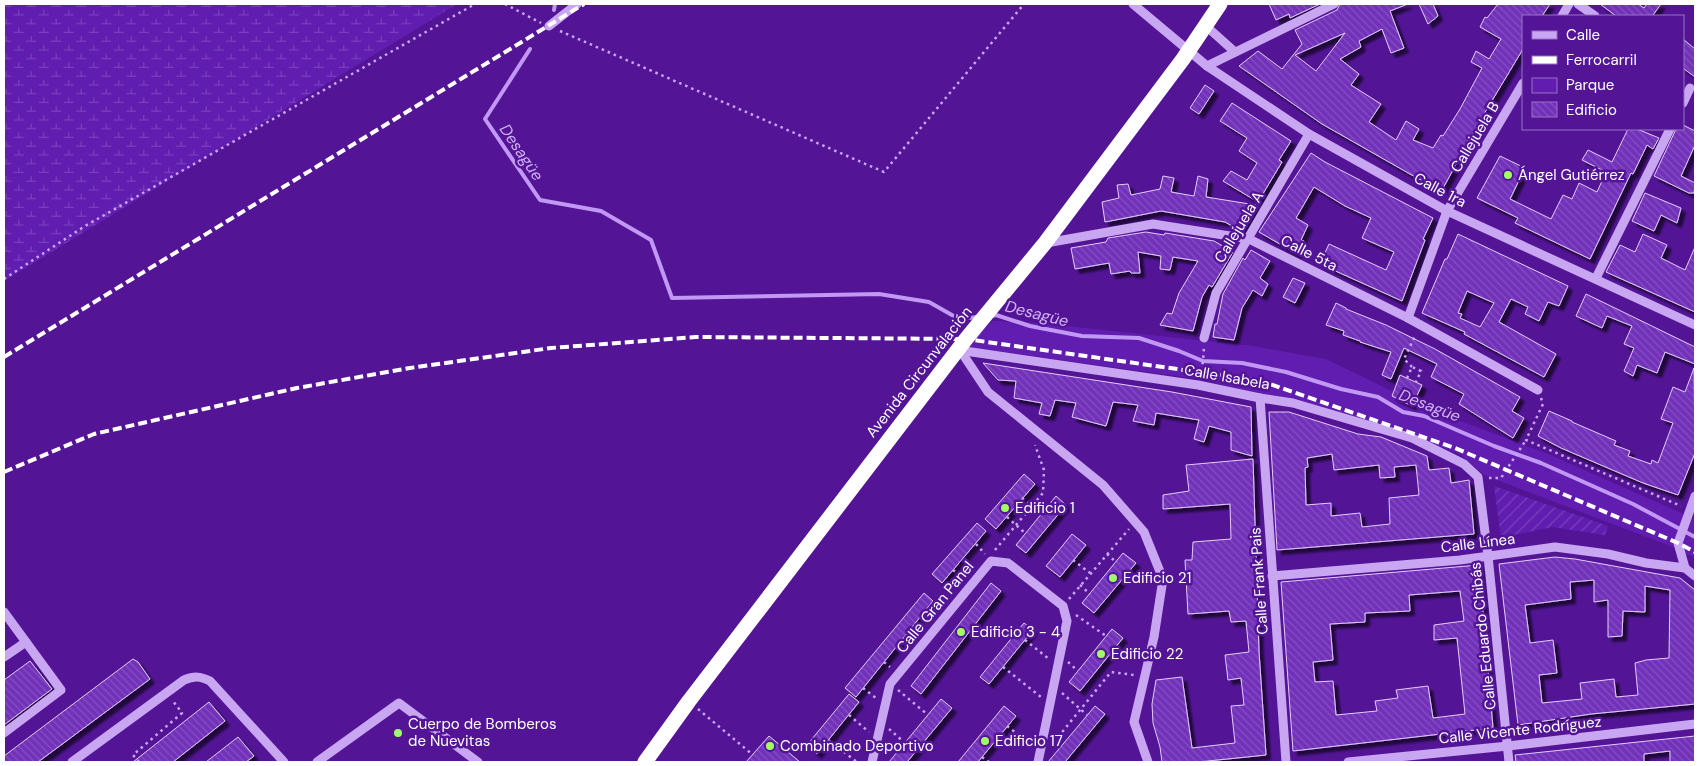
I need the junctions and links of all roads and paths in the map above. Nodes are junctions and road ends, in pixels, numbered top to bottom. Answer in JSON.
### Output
{"nodes":[{"id":1,"x":475,"y":4,"type":"edge"},
{"id":2,"x":505,"y":4,"type":"edge"},
{"id":3,"x":576,"y":4,"type":"edge"},
{"id":4,"x":1024,"y":4,"type":"edge"},
{"id":5,"x":1133,"y":4,"type":"edge"},
{"id":6,"x":1220,"y":4,"type":"edge"},
{"id":7,"x":1334,"y":4,"type":"edge"},
{"id":8,"x":1569,"y":4,"type":"edge"},
{"id":9,"x":1578,"y":4,"type":"edge"},
{"id":10,"x":1563,"y":15,"type":"edge"},
{"id":11,"x":1594,"y":15,"type":"edge"},
{"id":12,"x":549,"y":26,"type":"junction"},
{"id":13,"x":1206,"y":26,"type":"junction"},
{"id":14,"x":1188,"y":51,"type":"junction"},
{"id":15,"x":1235,"y":52,"type":"junction"},
{"id":16,"x":1207,"y":66,"type":"junction"},
{"id":17,"x":1522,"y":85,"type":"edge"},
{"id":18,"x":1689,"y":88,"type":"edge"},
{"id":19,"x":1684,"y":100,"type":"edge"},
{"id":20,"x":1670,"y":130,"type":"edge"},
{"id":21,"x":1309,"y":134,"type":"junction"},
{"id":22,"x":1447,"y":211,"type":"junction"},
{"id":23,"x":1249,"y":239,"type":"junction"},
{"id":24,"x":1045,"y":243,"type":"junction"},
{"id":25,"x":1596,"y":278,"type":"junction"},
{"id":26,"x":4,"y":279,"type":"edge"},
{"id":27,"x":1408,"y":318,"type":"junction"},
{"id":28,"x":1695,"y":325,"type":"edge"},
{"id":29,"x":1414,"y":327,"type":"junction"},
{"id":30,"x":1417,"y":334,"type":"junction"},
{"id":31,"x":1204,"y":338,"type":"joint"},
{"id":32,"x":959,"y":350,"type":"junction"},
{"id":33,"x":1412,"y":367,"type":"junction"},
{"id":34,"x":1407,"y":378,"type":"dead end"},
{"id":35,"x":1416,"y":382,"type":"dead end"},
{"id":36,"x":1198,"y":385,"type":"junction"},
{"id":37,"x":1536,"y":395,"type":"junction"},
{"id":38,"x":1260,"y":398,"type":"junction"},
{"id":39,"x":1543,"y":404,"type":"junction"},
{"id":40,"x":1029,"y":426,"type":"junction"},
{"id":41,"x":1526,"y":440,"type":"junction"},
{"id":42,"x":1478,"y":477,"type":"junction"},
{"id":43,"x":1695,"y":496,"type":"edge"},
{"id":44,"x":1022,"y":498,"type":"dead end"},
{"id":45,"x":1032,"y":506,"type":"junction"},
{"id":46,"x":1692,"y":511,"type":"edge"},
{"id":47,"x":1041,"y":514,"type":"dead end"},
{"id":48,"x":1007,"y":517,"type":"dead end"},
{"id":49,"x":1135,"y":522,"type":"junction"},
{"id":50,"x":1016,"y":525,"type":"junction"},
{"id":51,"x":1025,"y":534,"type":"dead end"},
{"id":52,"x":1107,"y":554,"type":"junction"},
{"id":53,"x":1488,"y":556,"type":"junction"},
{"id":54,"x":1073,"y":560,"type":"dead end"},
{"id":55,"x":991,"y":561,"type":"junction"},
{"id":56,"x":1116,"y":562,"type":"dead end"},
{"id":57,"x":1685,"y":568,"type":"junction"},
{"id":58,"x":953,"y":570,"type":"dead end"},
{"id":59,"x":1090,"y":573,"type":"junction"},
{"id":60,"x":1272,"y":576,"type":"junction"},
{"id":61,"x":1695,"y":576,"type":"edge"},
{"id":62,"x":971,"y":585,"type":"junction"},
{"id":63,"x":1080,"y":586,"type":"junction"},
{"id":64,"x":1090,"y":594,"type":"dead end"},
{"id":65,"x":1063,"y":606,"type":"junction"},
{"id":66,"x":4,"y":612,"type":"edge"},
{"id":67,"x":1106,"y":636,"type":"dead end"},
{"id":68,"x":1025,"y":640,"type":"dead end"},
{"id":69,"x":26,"y":642,"type":"junction"},
{"id":70,"x":4,"y":658,"type":"edge"},
{"id":71,"x":1058,"y":666,"type":"junction"},
{"id":72,"x":1003,"y":667,"type":"dead end"},
{"id":73,"x":1146,"y":676,"type":"junction"},
{"id":74,"x":890,"y":684,"type":"junction"},
{"id":75,"x":1054,"y":686,"type":"junction"},
{"id":76,"x":863,"y":688,"type":"dead end"},
{"id":77,"x":167,"y":692,"type":"junction"},
{"id":78,"x":688,"y":701,"type":"junction"},
{"id":79,"x":886,"y":704,"type":"junction"},
{"id":80,"x":1050,"y":704,"type":"junction"},
{"id":81,"x":1080,"y":709,"type":"junction"},
{"id":82,"x":849,"y":715,"type":"dead end"},
{"id":83,"x":928,"y":715,"type":"dead end"},
{"id":84,"x":1087,"y":715,"type":"dead end"},
{"id":85,"x":881,"y":723,"type":"junction"},
{"id":86,"x":1695,"y":724,"type":"edge"},
{"id":87,"x":1007,"y":726,"type":"dead end"},
{"id":88,"x":4,"y":733,"type":"edge"},
{"id":89,"x":828,"y":740,"type":"dead end"},
{"id":90,"x":877,"y":740,"type":"junction"},
{"id":91,"x":905,"y":743,"type":"dead end"},
{"id":92,"x":1508,"y":746,"type":"junction"},
{"id":93,"x":1044,"y":751,"type":"junction"},
{"id":94,"x":753,"y":755,"type":"dead end"},
{"id":95,"x":982,"y":757,"type":"dead end"},
{"id":96,"x":72,"y":762,"type":"edge"},
{"id":97,"x":139,"y":762,"type":"edge"},
{"id":98,"x":284,"y":762,"type":"edge"},
{"id":99,"x":317,"y":762,"type":"edge"},
{"id":100,"x":478,"y":762,"type":"edge"},
{"id":101,"x":646,"y":762,"type":"edge"},
{"id":102,"x":857,"y":762,"type":"edge"},
{"id":103,"x":872,"y":762,"type":"edge"},
{"id":104,"x":989,"y":762,"type":"edge"},
{"id":105,"x":1038,"y":762,"type":"edge"},
{"id":106,"x":1148,"y":762,"type":"edge"},
{"id":107,"x":1286,"y":762,"type":"edge"},
{"id":108,"x":1348,"y":762,"type":"edge"},
{"id":109,"x":1510,"y":762,"type":"edge"}],
"edges":[{"from":1,"to":26,"type":"path"},
{"from":2,"to":12,"type":"path"},
{"from":3,"to":12,"type":"street"},
{"from":4,"to":12,"type":"path"},
{"from":5,"to":14,"type":"street","name":"Calle 1ra"},
{"from":6,"to":13,"type":"highway","name":"Avenida Circunvalación"},
{"from":7,"to":15,"type":"street"},
{"from":8,"to":10,"type":"street"},
{"from":9,"to":11,"type":"street"},
{"from":13,"to":14,"type":"highway","name":"Avenida Circunvalación"},
{"from":13,"to":15,"type":"street"},
{"from":14,"to":16,"type":"street","name":"Calle 1ra"},
{"from":14,"to":24,"type":"highway","name":"Avenida Circunvalación"},
{"from":15,"to":16,"type":"street"},
{"from":16,"to":21,"type":"street","name":"Calle 1ra"},
{"from":17,"to":22,"type":"street","name":"Callejuela B"},
{"from":18,"to":19,"type":"street"},
{"from":20,"to":25,"type":"street"},
{"from":21,"to":22,"type":"street","name":"Calle 1ra"},
{"from":21,"to":23,"type":"street","name":"Callejuela A"},
{"from":22,"to":25,"type":"street","name":"Calle 1ra"},
{"from":22,"to":27,"type":"street","name":"Callejuela B"},
{"from":23,"to":24,"type":"street","name":"Calle 5ta"},
{"from":23,"to":27,"type":"street","name":"Calle 5ta"},
{"from":23,"to":31,"type":"street","name":"Callejuela A"},
{"from":24,"to":32,"type":"highway","name":"Avenida Circunvalación"},
{"from":25,"to":28,"type":"street","name":"Calle 1ra"},
{"from":27,"to":29,"type":"street","name":"Calle 5ta"},
{"from":29,"to":30,"type":"path"},
{"from":29,"to":30,"type":"path"},
{"from":29,"to":37,"type":"street","name":"Calle 5ta"},
{"from":30,"to":33,"type":"path"},
{"from":31,"to":36,"type":"path"},
{"from":32,"to":36,"type":"street","name":"Calle Isabela"},
{"from":32,"to":40,"type":"street"},
{"from":32,"to":78,"type":"highway","name":"Avenida Circunvalación"},
{"from":33,"to":34,"type":"path"},
{"from":33,"to":35,"type":"path"},
{"from":36,"to":38,"type":"street","name":"Calle Isabela"},
{"from":37,"to":39,"type":"path"},
{"from":37,"to":39,"type":"path"},
{"from":38,"to":42,"type":"street","name":"Calle Isabela"},
{"from":38,"to":60,"type":"street","name":"Calle Frank Pais"},
{"from":39,"to":41,"type":"path"},
{"from":40,"to":45,"type":"path"},
{"from":40,"to":49,"type":"street"},
{"from":41,"to":42,"type":"path"},
{"from":41,"to":46,"type":"path"},
{"from":42,"to":53,"type":"street","name":"Calle Eduardo Chibás"},
{"from":43,"to":46,"type":"street"},
{"from":44,"to":45,"type":"path"},
{"from":45,"to":47,"type":"path"},
{"from":45,"to":50,"type":"path"},
{"from":46,"to":57,"type":"street"},
{"from":48,"to":50,"type":"path"},
{"from":49,"to":52,"type":"path"},
{"from":49,"to":73,"type":"street"},
{"from":50,"to":51,"type":"path"},
{"from":50,"to":55,"type":"path"},
{"from":52,"to":56,"type":"path"},
{"from":52,"to":59,"type":"path"},
{"from":53,"to":57,"type":"street","name":"Calle Línea"},
{"from":53,"to":60,"type":"street","name":"Calle Línea"},
{"from":53,"to":92,"type":"street","name":"Calle Eduardo Chibás"},
{"from":54,"to":59,"type":"path"},
{"from":55,"to":62,"type":"street","name":"Calle Gran Panel"},
{"from":55,"to":65,"type":"street","name":"Calle Gran Panel"},
{"from":57,"to":61,"type":"street"},
{"from":58,"to":62,"type":"path"},
{"from":59,"to":63,"type":"path"},
{"from":60,"to":107,"type":"street","name":"Calle Frank Pais"},
{"from":62,"to":74,"type":"street","name":"Calle Gran Panel"},
{"from":63,"to":64,"type":"path"},
{"from":63,"to":65,"type":"path"},
{"from":65,"to":67,"type":"path"},
{"from":65,"to":71,"type":"street"},
{"from":66,"to":69,"type":"street"},
{"from":68,"to":71,"type":"path"},
{"from":69,"to":70,"type":"street"},
{"from":69,"to":88,"type":"street"},
{"from":71,"to":75,"type":"street"},
{"from":72,"to":80,"type":"path"},
{"from":73,"to":81,"type":"path"},
{"from":73,"to":106,"type":"street"},
{"from":74,"to":79,"type":"street","name":"Calle Gran Panel"},
{"from":74,"to":83,"type":"path"},
{"from":75,"to":80,"type":"street"},
{"from":75,"to":81,"type":"path"},
{"from":76,"to":79,"type":"path"},
{"from":77,"to":96,"type":"street"},
{"from":77,"to":97,"type":"path"},
{"from":77,"to":98,"type":"street"},
{"from":78,"to":94,"type":"path"},
{"from":78,"to":101,"type":"highway","name":"Avenida Circunvalación"},
{"from":79,"to":85,"type":"street","name":"Calle Gran Panel"},
{"from":80,"to":93,"type":"street"},
{"from":81,"to":84,"type":"path"},
{"from":81,"to":93,"type":"path"},
{"from":82,"to":90,"type":"path"},
{"from":85,"to":90,"type":"street","name":"Calle Gran Panel"},
{"from":85,"to":91,"type":"path"},
{"from":86,"to":92,"type":"street","name":"Calle Vicente Rodríguez"},
{"from":87,"to":93,"type":"path"},
{"from":89,"to":102,"type":"path"},
{"from":90,"to":103,"type":"street","name":"Calle Gran Panel"},
{"from":92,"to":108,"type":"street","name":"Calle Vicente Rodríguez"},
{"from":92,"to":109,"type":"street","name":"Calle Eduardo Chibás"},
{"from":93,"to":105,"type":"street"},
{"from":95,"to":104,"type":"path"},
{"from":99,"to":100,"type":"street"}]}
